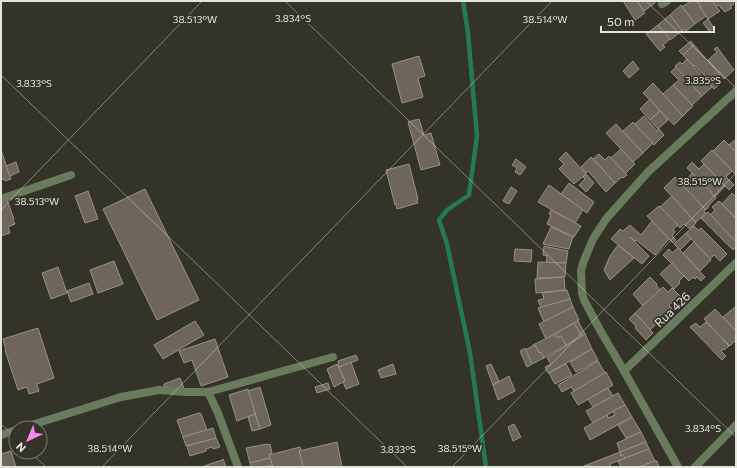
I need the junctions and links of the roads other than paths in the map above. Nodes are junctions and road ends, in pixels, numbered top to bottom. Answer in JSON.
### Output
{"nodes":[{"id":1,"x":736,"y":91,"type":"edge"},
{"id":2,"x":71,"y":175,"type":"dead end"},
{"id":3,"x":1,"y":199,"type":"edge"},
{"id":4,"x":736,"y":263,"type":"edge"},
{"id":5,"x":333,"y":357,"type":"dead end"},
{"id":6,"x":624,"y":371,"type":"junction"},
{"id":7,"x":208,"y":392,"type":"junction"},
{"id":8,"x":48,"y":420,"type":"edge"},
{"id":9,"x":736,"y":425,"type":"edge"},
{"id":10,"x":238,"y":467,"type":"edge"},
{"id":11,"x":678,"y":467,"type":"edge"},
{"id":12,"x":695,"y":467,"type":"edge"}],
"edges":[{"from":1,"to":6,"type":"street"},
{"from":2,"to":3,"type":"street"},
{"from":4,"to":6,"type":"street","name":"Rua 426"},
{"from":5,"to":7,"type":"street"},
{"from":6,"to":11,"type":"street"},
{"from":7,"to":8,"type":"street"},
{"from":7,"to":10,"type":"street"},
{"from":9,"to":12,"type":"street"}]}
